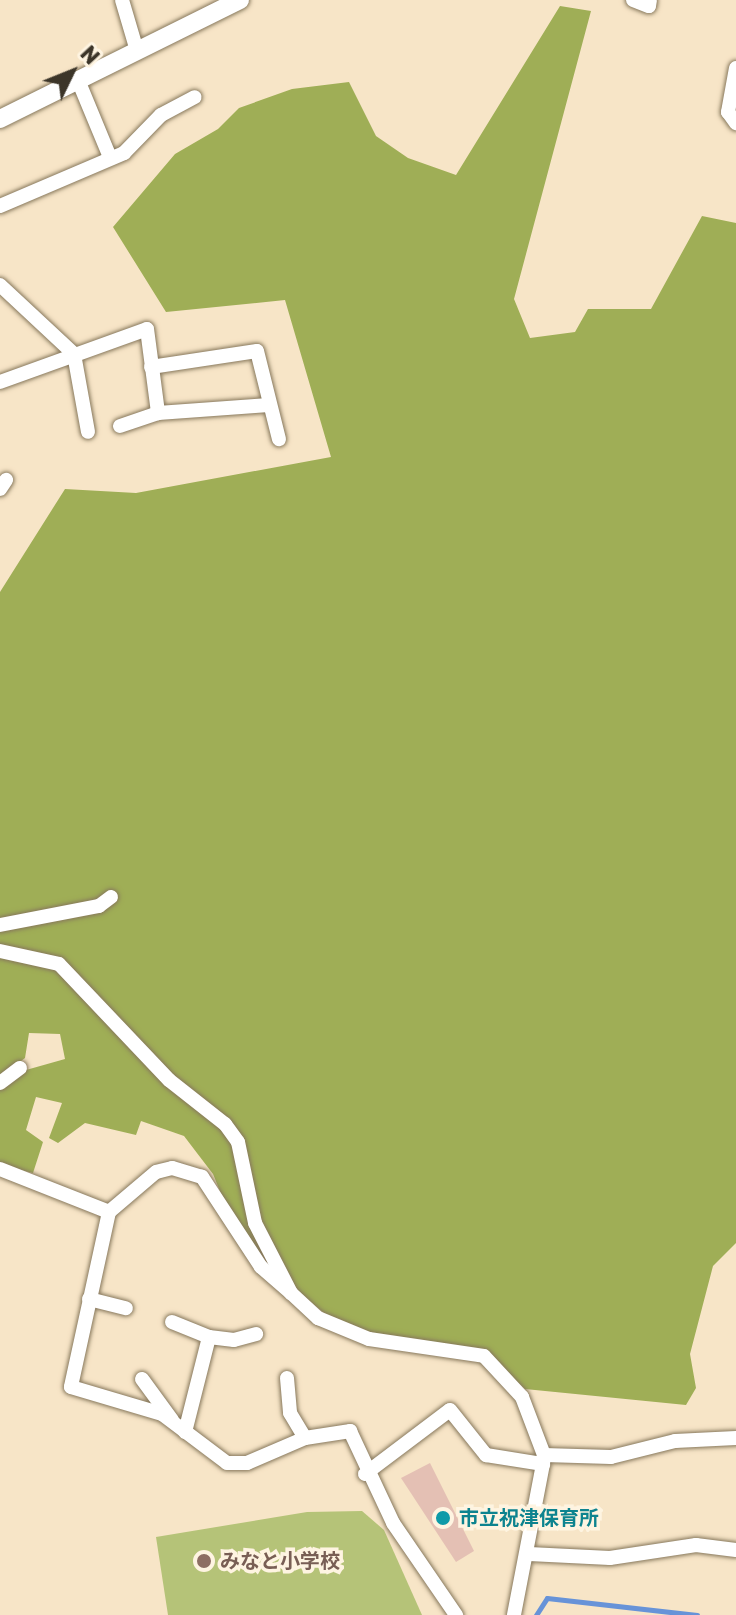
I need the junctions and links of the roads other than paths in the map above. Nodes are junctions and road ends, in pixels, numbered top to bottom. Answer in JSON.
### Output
{"nodes":[{"id":1,"x":122,"y":0,"type":"edge"},
{"id":2,"x":240,"y":0,"type":"edge"},
{"id":3,"x":633,"y":0,"type":"edge"},
{"id":4,"x":650,"y":0,"type":"edge"},
{"id":5,"x":137,"y":51,"type":"junction"},
{"id":6,"x":736,"y":68,"type":"edge"},
{"id":7,"x":78,"y":80,"type":"junction"},
{"id":8,"x":195,"y":97,"type":"dead end"},
{"id":9,"x":0,"y":119,"type":"edge"},
{"id":10,"x":736,"y":123,"type":"edge"},
{"id":11,"x":109,"y":155,"type":"junction"},
{"id":12,"x":0,"y":206,"type":"edge"},
{"id":13,"x":0,"y":285,"type":"edge"},
{"id":14,"x":74,"y":354,"type":"junction"},
{"id":15,"x":151,"y":367,"type":"junction"},
{"id":16,"x":0,"y":382,"type":"edge"},
{"id":17,"x":269,"y":405,"type":"junction"},
{"id":18,"x":158,"y":413,"type":"junction"},
{"id":19,"x":120,"y":426,"type":"dead end"},
{"id":20,"x":88,"y":432,"type":"dead end"},
{"id":21,"x":279,"y":439,"type":"dead end"},
{"id":22,"x":111,"y":897,"type":"dead end"},
{"id":23,"x":0,"y":925,"type":"edge"},
{"id":24,"x":0,"y":951,"type":"edge"},
{"id":25,"x":20,"y":1068,"type":"dead end"},
{"id":26,"x":0,"y":1083,"type":"edge"},
{"id":27,"x":0,"y":1169,"type":"edge"},
{"id":28,"x":109,"y":1212,"type":"junction"},
{"id":29,"x":291,"y":1293,"type":"junction"},
{"id":30,"x":89,"y":1299,"type":"junction"},
{"id":31,"x":126,"y":1308,"type":"dead end"},
{"id":32,"x":172,"y":1322,"type":"dead end"},
{"id":33,"x":256,"y":1334,"type":"dead end"},
{"id":34,"x":209,"y":1337,"type":"junction"},
{"id":35,"x":287,"y":1378,"type":"dead end"},
{"id":36,"x":142,"y":1379,"type":"dead end"},
{"id":37,"x":180,"y":1428,"type":"junction"},
{"id":38,"x":305,"y":1438,"type":"junction"},
{"id":39,"x":736,"y":1438,"type":"edge"},
{"id":40,"x":544,"y":1460,"type":"junction"},
{"id":41,"x":365,"y":1474,"type":"junction"},
{"id":42,"x":736,"y":1550,"type":"edge"},
{"id":43,"x":529,"y":1554,"type":"junction"},
{"id":44,"x":456,"y":1615,"type":"edge"},
{"id":45,"x":514,"y":1615,"type":"edge"}],
"edges":[{"from":1,"to":5,"type":"street"},
{"from":2,"to":5,"type":"main road"},
{"from":3,"to":4,"type":"street"},
{"from":5,"to":7,"type":"main road"},
{"from":6,"to":10,"type":"street"},
{"from":7,"to":9,"type":"main road"},
{"from":7,"to":11,"type":"street"},
{"from":8,"to":11,"type":"street"},
{"from":11,"to":12,"type":"street"},
{"from":13,"to":14,"type":"street"},
{"from":14,"to":15,"type":"street"},
{"from":14,"to":16,"type":"street"},
{"from":14,"to":20,"type":"street"},
{"from":15,"to":17,"type":"street"},
{"from":15,"to":18,"type":"street"},
{"from":17,"to":18,"type":"street"},
{"from":17,"to":21,"type":"street"},
{"from":18,"to":19,"type":"street"},
{"from":22,"to":23,"type":"street"},
{"from":24,"to":29,"type":"street"},
{"from":25,"to":26,"type":"street"},
{"from":27,"to":28,"type":"street"},
{"from":28,"to":29,"type":"street"},
{"from":28,"to":30,"type":"street"},
{"from":29,"to":40,"type":"street"},
{"from":30,"to":31,"type":"street"},
{"from":30,"to":37,"type":"street"},
{"from":32,"to":34,"type":"street"},
{"from":33,"to":34,"type":"street"},
{"from":34,"to":37,"type":"street"},
{"from":35,"to":38,"type":"street"},
{"from":36,"to":37,"type":"street"},
{"from":37,"to":38,"type":"street"},
{"from":38,"to":41,"type":"street"},
{"from":39,"to":40,"type":"street"},
{"from":40,"to":41,"type":"street"},
{"from":40,"to":43,"type":"street"},
{"from":41,"to":44,"type":"street"},
{"from":42,"to":43,"type":"street"},
{"from":43,"to":45,"type":"street"}]}
